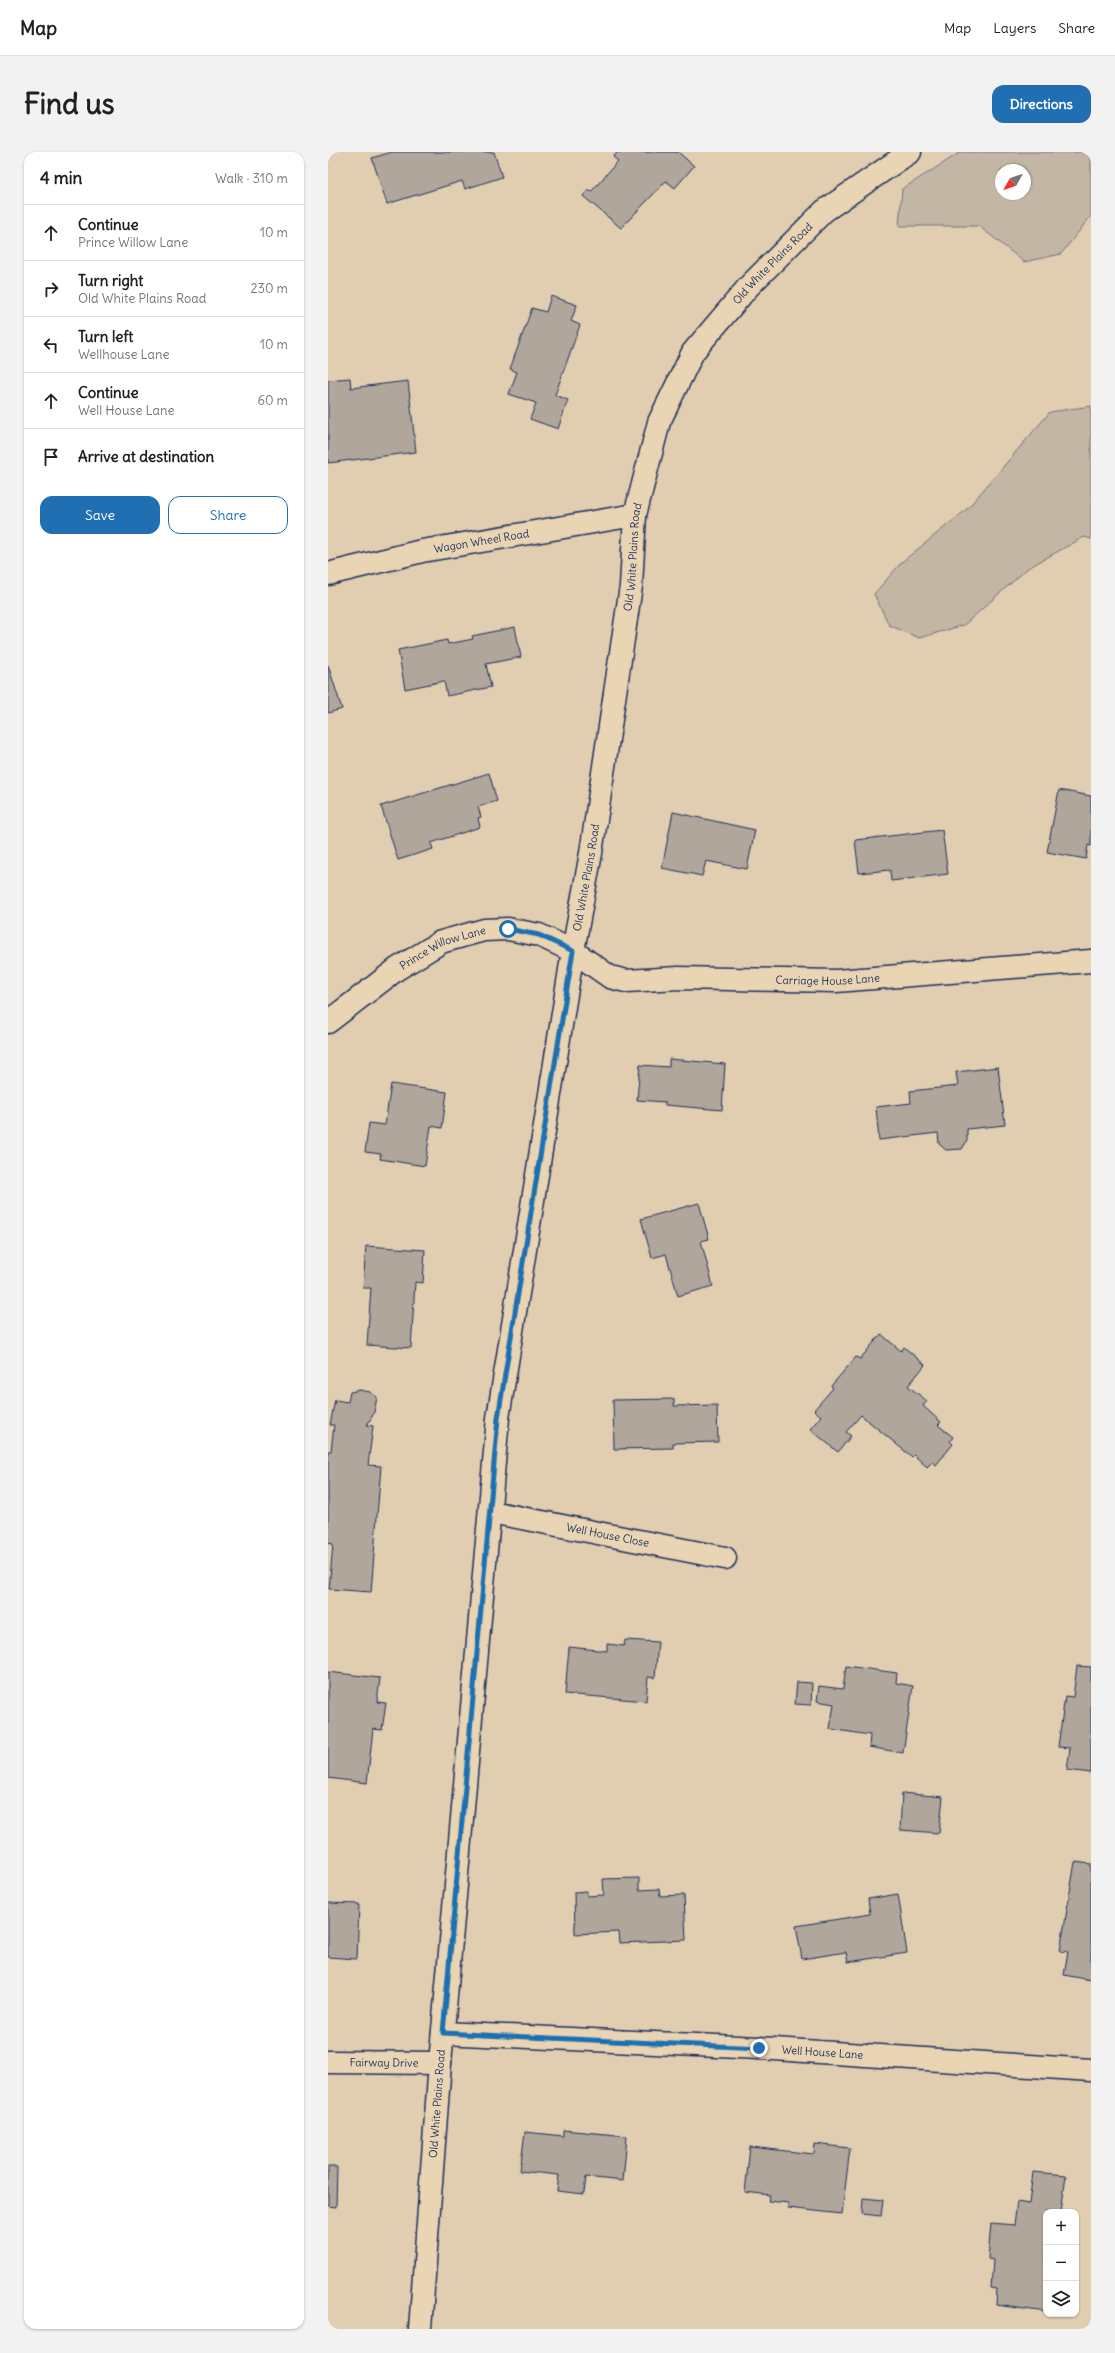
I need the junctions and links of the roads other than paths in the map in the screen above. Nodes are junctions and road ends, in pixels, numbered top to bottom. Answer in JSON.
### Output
{"nodes":[{"id":1,"x":910,"y":152,"type":"edge"},
{"id":2,"x":636,"y":515,"type":"junction"},
{"id":3,"x":328,"y":574,"type":"edge"},
{"id":4,"x":573,"y":951,"type":"junction"},
{"id":5,"x":1091,"y":961,"type":"edge"},
{"id":6,"x":328,"y":1022,"type":"edge"},
{"id":7,"x":491,"y":1512,"type":"junction"},
{"id":8,"x":725,"y":1558,"type":"dead end"},
{"id":9,"x":443,"y":2033,"type":"junction"},
{"id":10,"x":328,"y":2062,"type":"edge"},
{"id":11,"x":440,"y":2063,"type":"junction"},
{"id":12,"x":1091,"y":2070,"type":"edge"},
{"id":13,"x":420,"y":2329,"type":"edge"}],
"edges":[{"from":1,"to":2,"type":"street","name":"Old White Plains Road"},
{"from":2,"to":3,"type":"street","name":"Wagon Wheel Road"},
{"from":2,"to":4,"type":"street","name":"Old White Plains Road"},
{"from":4,"to":5,"type":"street","name":"Carriage House Lane"},
{"from":4,"to":6,"type":"street","name":"Prince Willow Lane"},
{"from":4,"to":7,"type":"street","name":"Old White Plains Road"},
{"from":7,"to":8,"type":"street","name":"Well House Close"},
{"from":7,"to":9,"type":"street","name":"Old White Plains Road"},
{"from":9,"to":11,"type":"street","name":"Old White Plains Road"},
{"from":9,"to":12,"type":"street","name":"Well House Lane"},
{"from":10,"to":11,"type":"street","name":"Fairway Drive"},
{"from":11,"to":13,"type":"street","name":"Old White Plains Road"}]}
